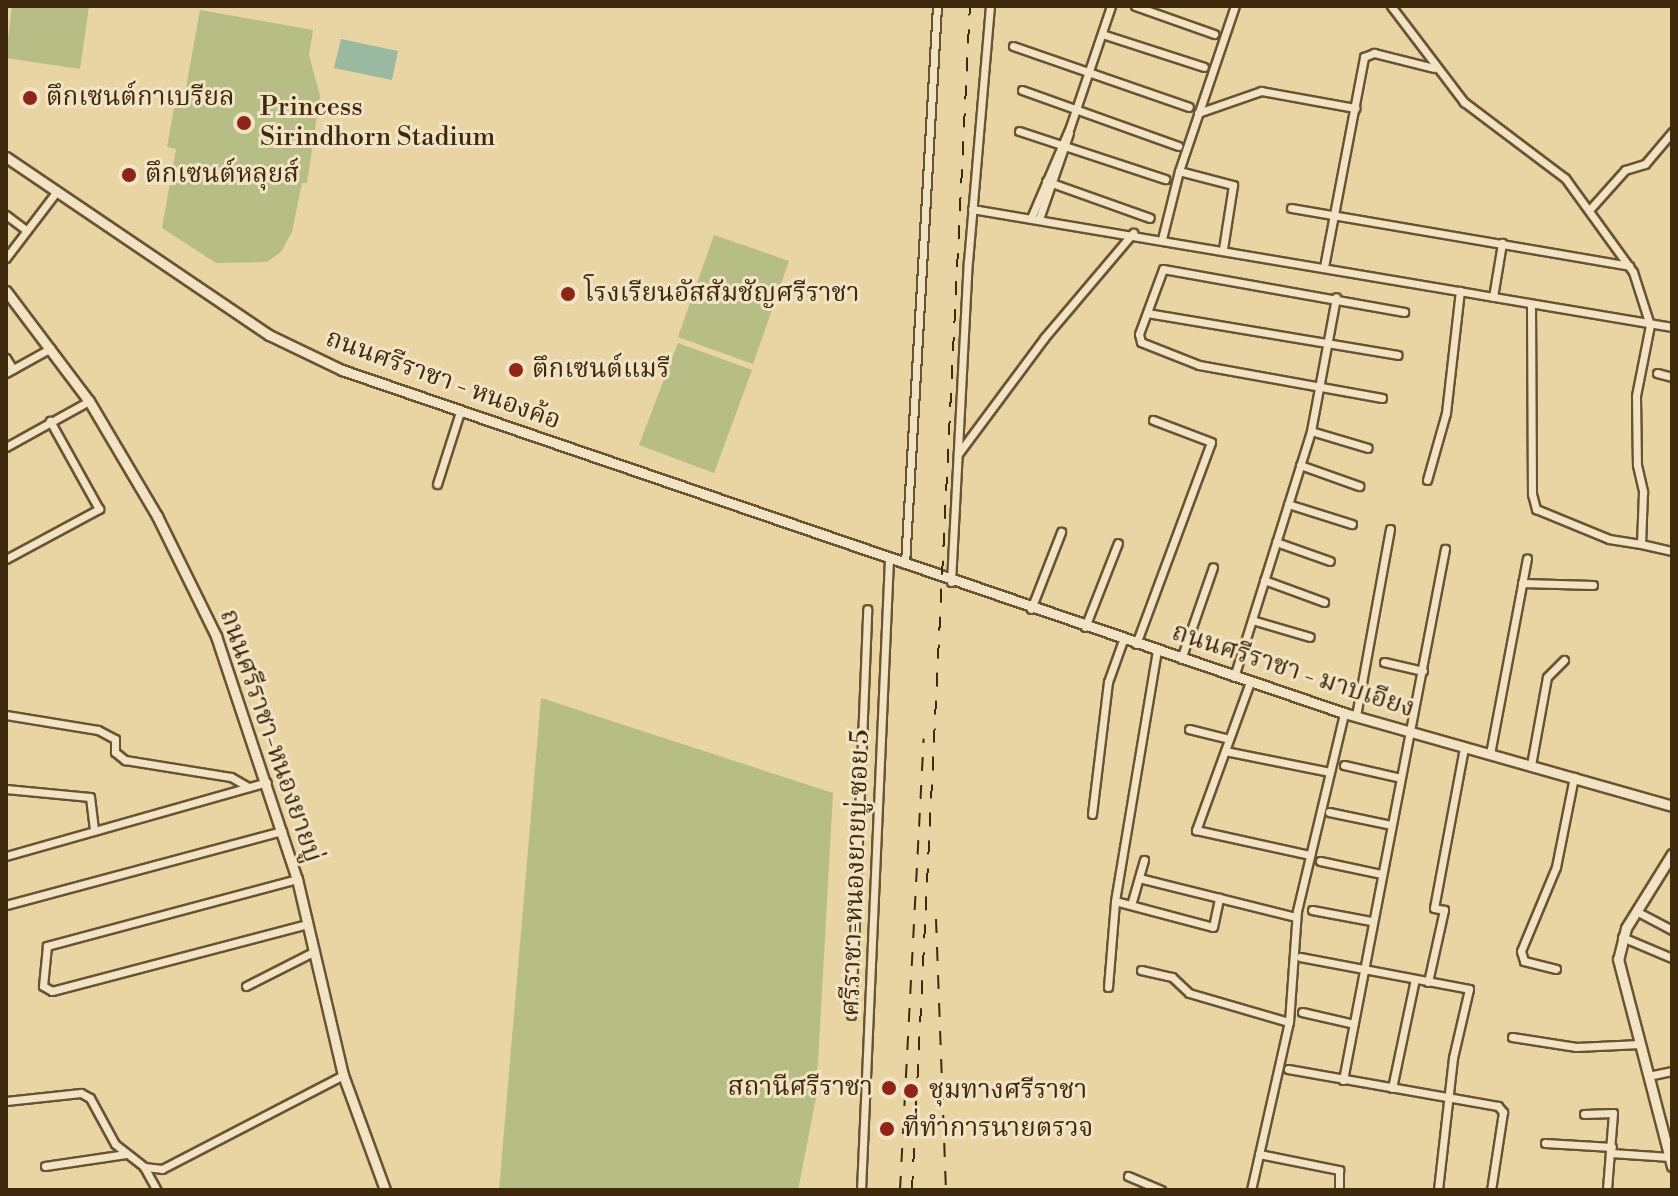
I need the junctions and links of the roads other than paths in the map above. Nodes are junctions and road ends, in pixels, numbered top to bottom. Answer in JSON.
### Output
{"nodes":[{"id":1,"x":937,"y":6,"type":"edge"},
{"id":2,"x":990,"y":6,"type":"edge"},
{"id":3,"x":1111,"y":6,"type":"edge"},
{"id":4,"x":1135,"y":6,"type":"edge"},
{"id":5,"x":1235,"y":6,"type":"edge"},
{"id":6,"x":1391,"y":6,"type":"edge"},
{"id":7,"x":1102,"y":34,"type":"junction"},
{"id":8,"x":1214,"y":34,"type":"dead end"},
{"id":9,"x":1013,"y":46,"type":"dead end"},
{"id":10,"x":1204,"y":67,"type":"dead end"},
{"id":11,"x":1434,"y":68,"type":"junction"},
{"id":12,"x":1089,"y":72,"type":"junction"},
{"id":13,"x":1022,"y":90,"type":"dead end"},
{"id":14,"x":1189,"y":107,"type":"dead end"},
{"id":15,"x":1355,"y":108,"type":"junction"},
{"id":16,"x":1077,"y":109,"type":"junction"},
{"id":17,"x":1198,"y":113,"type":"junction"},
{"id":18,"x":1019,"y":131,"type":"dead end"},
{"id":19,"x":1672,"y":132,"type":"edge"},
{"id":20,"x":1178,"y":146,"type":"dead end"},
{"id":21,"x":1064,"y":147,"type":"junction"},
{"id":22,"x":6,"y":157,"type":"edge"},
{"id":23,"x":1179,"y":171,"type":"junction"},
{"id":24,"x":1165,"y":179,"type":"dead end"},
{"id":25,"x":1049,"y":183,"type":"junction"},
{"id":26,"x":57,"y":191,"type":"junction"},
{"id":27,"x":1291,"y":208,"type":"dead end"},
{"id":28,"x":1591,"y":208,"type":"junction"},
{"id":29,"x":972,"y":209,"type":"junction"},
{"id":30,"x":6,"y":215,"type":"edge"},
{"id":31,"x":1334,"y":215,"type":"junction"},
{"id":32,"x":1150,"y":218,"type":"dead end"},
{"id":33,"x":1035,"y":219,"type":"junction"},
{"id":34,"x":26,"y":230,"type":"junction"},
{"id":35,"x":1133,"y":233,"type":"junction"},
{"id":36,"x":1162,"y":239,"type":"junction"},
{"id":37,"x":1502,"y":243,"type":"junction"},
{"id":38,"x":1223,"y":249,"type":"junction"},
{"id":39,"x":6,"y":258,"type":"edge"},
{"id":40,"x":1629,"y":266,"type":"junction"},
{"id":41,"x":1324,"y":267,"type":"junction"},
{"id":42,"x":6,"y":291,"type":"edge"},
{"id":43,"x":1460,"y":291,"type":"junction"},
{"id":44,"x":1336,"y":297,"type":"junction"},
{"id":45,"x":1493,"y":297,"type":"junction"},
{"id":46,"x":1531,"y":304,"type":"junction"},
{"id":47,"x":1404,"y":312,"type":"dead end"},
{"id":48,"x":1147,"y":313,"type":"junction"},
{"id":49,"x":1650,"y":325,"type":"junction"},
{"id":50,"x":1672,"y":327,"type":"edge"},
{"id":51,"x":1327,"y":342,"type":"junction"},
{"id":52,"x":51,"y":348,"type":"junction"},
{"id":53,"x":1397,"y":355,"type":"dead end"},
{"id":54,"x":6,"y":358,"type":"edge"},
{"id":55,"x":10,"y":371,"type":"edge"},
{"id":56,"x":1657,"y":373,"type":"dead end"},
{"id":57,"x":1672,"y":377,"type":"edge"},
{"id":58,"x":1319,"y":386,"type":"junction"},
{"id":59,"x":1382,"y":398,"type":"dead end"},
{"id":60,"x":89,"y":401,"type":"junction"},
{"id":61,"x":460,"y":412,"type":"junction"},
{"id":62,"x":1153,"y":420,"type":"dead end"},
{"id":63,"x":50,"y":421,"type":"junction"},
{"id":64,"x":1311,"y":431,"type":"junction"},
{"id":65,"x":6,"y":447,"type":"edge"},
{"id":66,"x":1368,"y":448,"type":"dead end"},
{"id":67,"x":958,"y":454,"type":"junction"},
{"id":68,"x":1300,"y":465,"type":"junction"},
{"id":69,"x":1427,"y":480,"type":"dead end"},
{"id":70,"x":437,"y":484,"type":"dead end"},
{"id":71,"x":1359,"y":486,"type":"dead end"},
{"id":72,"x":1288,"y":504,"type":"junction"},
{"id":73,"x":1352,"y":524,"type":"dead end"},
{"id":74,"x":1390,"y":529,"type":"dead end"},
{"id":75,"x":1061,"y":532,"type":"dead end"},
{"id":76,"x":1276,"y":542,"type":"junction"},
{"id":77,"x":1118,"y":543,"type":"dead end"},
{"id":78,"x":1641,"y":544,"type":"junction"},
{"id":79,"x":1445,"y":549,"type":"dead end"},
{"id":80,"x":1672,"y":551,"type":"edge"},
{"id":81,"x":889,"y":558,"type":"junction"},
{"id":82,"x":1527,"y":558,"type":"dead end"},
{"id":83,"x":6,"y":559,"type":"edge"},
{"id":84,"x":1330,"y":561,"type":"dead end"},
{"id":85,"x":905,"y":564,"type":"junction"},
{"id":86,"x":1213,"y":567,"type":"dead end"},
{"id":87,"x":1264,"y":580,"type":"junction"},
{"id":88,"x":951,"y":582,"type":"junction"},
{"id":89,"x":1522,"y":583,"type":"junction"},
{"id":90,"x":1593,"y":585,"type":"dead end"},
{"id":91,"x":1324,"y":602,"type":"dead end"},
{"id":92,"x":867,"y":609,"type":"dead end"},
{"id":93,"x":1031,"y":609,"type":"junction"},
{"id":94,"x":1252,"y":620,"type":"junction"},
{"id":95,"x":1085,"y":627,"type":"junction"},
{"id":96,"x":1310,"y":637,"type":"dead end"},
{"id":97,"x":1123,"y":640,"type":"junction"},
{"id":98,"x":1136,"y":644,"type":"junction"},
{"id":99,"x":1157,"y":651,"type":"junction"},
{"id":100,"x":1181,"y":659,"type":"junction"},
{"id":101,"x":1564,"y":660,"type":"dead end"},
{"id":102,"x":1384,"y":662,"type":"dead end"},
{"id":103,"x":1423,"y":671,"type":"junction"},
{"id":104,"x":1234,"y":677,"type":"junction"},
{"id":105,"x":1250,"y":682,"type":"junction"},
{"id":106,"x":1344,"y":713,"type":"junction"},
{"id":107,"x":6,"y":715,"type":"edge"},
{"id":108,"x":1356,"y":716,"type":"junction"},
{"id":109,"x":1189,"y":729,"type":"dead end"},
{"id":110,"x":1411,"y":732,"type":"junction"},
{"id":111,"x":863,"y":737,"type":"junction"},
{"id":112,"x":881,"y":739,"type":"junction"},
{"id":113,"x":1229,"y":739,"type":"junction"},
{"id":114,"x":1464,"y":747,"type":"junction"},
{"id":115,"x":1225,"y":751,"type":"junction"},
{"id":116,"x":1490,"y":754,"type":"junction"},
{"id":117,"x":1344,"y":765,"type":"dead end"},
{"id":118,"x":1531,"y":765,"type":"junction"},
{"id":119,"x":1330,"y":772,"type":"junction"},
{"id":120,"x":1574,"y":777,"type":"junction"},
{"id":121,"x":1401,"y":778,"type":"junction"},
{"id":122,"x":267,"y":782,"type":"junction"},
{"id":123,"x":248,"y":787,"type":"junction"},
{"id":124,"x":6,"y":789,"type":"edge"},
{"id":125,"x":1672,"y":806,"type":"edge"},
{"id":126,"x":1329,"y":812,"type":"dead end"},
{"id":127,"x":1092,"y":814,"type":"dead end"},
{"id":128,"x":1391,"y":825,"type":"junction"},
{"id":129,"x":94,"y":831,"type":"junction"},
{"id":130,"x":282,"y":831,"type":"junction"},
{"id":131,"x":1672,"y":854,"type":"edge"},
{"id":132,"x":1310,"y":855,"type":"junction"},
{"id":133,"x":6,"y":856,"type":"edge"},
{"id":134,"x":1144,"y":860,"type":"dead end"},
{"id":135,"x":1320,"y":861,"type":"dead end"},
{"id":136,"x":1381,"y":874,"type":"junction"},
{"id":137,"x":1139,"y":878,"type":"junction"},
{"id":138,"x":297,"y":879,"type":"junction"},
{"id":139,"x":1219,"y":898,"type":"junction"},
{"id":140,"x":1115,"y":901,"type":"junction"},
{"id":141,"x":6,"y":905,"type":"edge"},
{"id":142,"x":1131,"y":905,"type":"junction"},
{"id":143,"x":1312,"y":910,"type":"dead end"},
{"id":144,"x":1636,"y":911,"type":"junction"},
{"id":145,"x":1296,"y":917,"type":"junction"},
{"id":146,"x":1371,"y":921,"type":"junction"},
{"id":147,"x":307,"y":924,"type":"junction"},
{"id":148,"x":1672,"y":930,"type":"edge"},
{"id":149,"x":1622,"y":937,"type":"junction"},
{"id":150,"x":313,"y":952,"type":"junction"},
{"id":151,"x":1300,"y":957,"type":"dead end"},
{"id":152,"x":1672,"y":958,"type":"edge"},
{"id":153,"x":1556,"y":969,"type":"dead end"},
{"id":154,"x":1141,"y":970,"type":"dead end"},
{"id":155,"x":1366,"y":971,"type":"junction"},
{"id":156,"x":1415,"y":979,"type":"junction"},
{"id":157,"x":1428,"y":982,"type":"junction"},
{"id":158,"x":246,"y":986,"type":"dead end"},
{"id":159,"x":1108,"y":987,"type":"dead end"},
{"id":160,"x":1302,"y":1012,"type":"dead end"},
{"id":161,"x":851,"y":1015,"type":"dead end"},
{"id":162,"x":1289,"y":1022,"type":"junction"},
{"id":163,"x":1354,"y":1024,"type":"junction"},
{"id":164,"x":1512,"y":1037,"type":"dead end"},
{"id":165,"x":1640,"y":1044,"type":"junction"},
{"id":166,"x":1288,"y":1069,"type":"dead end"},
{"id":167,"x":1672,"y":1071,"type":"edge"},
{"id":168,"x":343,"y":1075,"type":"junction"},
{"id":169,"x":1648,"y":1076,"type":"junction"},
{"id":170,"x":1343,"y":1080,"type":"junction"},
{"id":171,"x":1392,"y":1088,"type":"junction"},
{"id":172,"x":1448,"y":1097,"type":"junction"},
{"id":173,"x":6,"y":1101,"type":"edge"},
{"id":174,"x":1584,"y":1114,"type":"dead end"},
{"id":175,"x":1545,"y":1143,"type":"dead end"},
{"id":176,"x":1612,"y":1150,"type":"junction"},
{"id":177,"x":127,"y":1154,"type":"junction"},
{"id":178,"x":1259,"y":1154,"type":"junction"},
{"id":179,"x":1671,"y":1161,"type":"edge"},
{"id":180,"x":45,"y":1166,"type":"dead end"},
{"id":181,"x":144,"y":1167,"type":"junction"},
{"id":182,"x":1128,"y":1176,"type":"dead end"},
{"id":183,"x":157,"y":1190,"type":"edge"},
{"id":184,"x":385,"y":1190,"type":"edge"},
{"id":185,"x":861,"y":1190,"type":"edge"},
{"id":186,"x":1161,"y":1190,"type":"edge"},
{"id":187,"x":1251,"y":1190,"type":"edge"},
{"id":188,"x":1339,"y":1190,"type":"edge"},
{"id":189,"x":1438,"y":1190,"type":"edge"},
{"id":190,"x":1491,"y":1190,"type":"edge"},
{"id":191,"x":1607,"y":1190,"type":"edge"}],
"edges":[{"from":1,"to":85,"type":"street"},
{"from":2,"to":29,"type":"street"},
{"from":3,"to":7,"type":"street"},
{"from":4,"to":8,"type":"street"},
{"from":5,"to":17,"type":"street"},
{"from":6,"to":11,"type":"street"},
{"from":7,"to":10,"type":"street"},
{"from":7,"to":12,"type":"street"},
{"from":9,"to":12,"type":"street"},
{"from":11,"to":15,"type":"street"},
{"from":11,"to":28,"type":"street"},
{"from":12,"to":14,"type":"street"},
{"from":12,"to":16,"type":"street"},
{"from":13,"to":16,"type":"street"},
{"from":15,"to":17,"type":"street"},
{"from":15,"to":31,"type":"street"},
{"from":16,"to":20,"type":"street"},
{"from":16,"to":21,"type":"street"},
{"from":17,"to":23,"type":"street"},
{"from":18,"to":21,"type":"street"},
{"from":19,"to":28,"type":"street"},
{"from":21,"to":24,"type":"street"},
{"from":21,"to":25,"type":"street"},
{"from":22,"to":26,"type":"main road","name":"ถนนศรีราชา - หนองค้อ"},
{"from":23,"to":36,"type":"street"},
{"from":23,"to":38,"type":"street"},
{"from":25,"to":32,"type":"street"},
{"from":25,"to":33,"type":"street"},
{"from":26,"to":34,"type":"street"},
{"from":26,"to":61,"type":"main road","name":"ถนนศรีราชา - หนองค้อ"},
{"from":27,"to":31,"type":"street"},
{"from":28,"to":40,"type":"street"},
{"from":29,"to":33,"type":"street"},
{"from":29,"to":67,"type":"street"},
{"from":30,"to":34,"type":"street"},
{"from":31,"to":37,"type":"street"},
{"from":31,"to":41,"type":"street"},
{"from":33,"to":35,"type":"street"},
{"from":34,"to":39,"type":"street"},
{"from":35,"to":36,"type":"street"},
{"from":35,"to":67,"type":"street"},
{"from":36,"to":38,"type":"street"},
{"from":37,"to":40,"type":"street"},
{"from":37,"to":45,"type":"street"},
{"from":38,"to":41,"type":"street"},
{"from":40,"to":49,"type":"street"},
{"from":41,"to":43,"type":"street"},
{"from":42,"to":52,"type":"main road","name":"ถนนศรีราชา-หนองยายบู่"},
{"from":43,"to":45,"type":"street"},
{"from":43,"to":69,"type":"street"},
{"from":44,"to":47,"type":"street"},
{"from":44,"to":48,"type":"street"},
{"from":44,"to":51,"type":"street"},
{"from":45,"to":46,"type":"street"},
{"from":46,"to":49,"type":"street"},
{"from":46,"to":78,"type":"street"},
{"from":48,"to":51,"type":"street"},
{"from":48,"to":58,"type":"street"},
{"from":49,"to":50,"type":"street"},
{"from":49,"to":78,"type":"street"},
{"from":51,"to":53,"type":"street"},
{"from":51,"to":58,"type":"street"},
{"from":52,"to":55,"type":"street"},
{"from":52,"to":60,"type":"main road","name":"ถนนศรีราชา-หนองยายบู่"},
{"from":54,"to":55,"type":"street"},
{"from":56,"to":57,"type":"street"},
{"from":58,"to":59,"type":"street"},
{"from":58,"to":64,"type":"street"},
{"from":60,"to":63,"type":"street"},
{"from":60,"to":122,"type":"main road","name":"ถนนศรีราชา-หนองยายบู่"},
{"from":61,"to":70,"type":"street"},
{"from":61,"to":81,"type":"main road","name":"ถนนศรีราชา - หนองค้อ"},
{"from":62,"to":98,"type":"street"},
{"from":63,"to":65,"type":"street"},
{"from":63,"to":83,"type":"street"},
{"from":64,"to":66,"type":"street"},
{"from":64,"to":68,"type":"street"},
{"from":67,"to":88,"type":"street"},
{"from":68,"to":71,"type":"street"},
{"from":68,"to":72,"type":"street"},
{"from":72,"to":73,"type":"street"},
{"from":72,"to":76,"type":"street"},
{"from":74,"to":108,"type":"street"},
{"from":75,"to":93,"type":"street"},
{"from":76,"to":84,"type":"street"},
{"from":76,"to":87,"type":"street"},
{"from":77,"to":95,"type":"street"},
{"from":78,"to":80,"type":"street"},
{"from":79,"to":103,"type":"street"},
{"from":81,"to":85,"type":"main road","name":"ถนนศรีราชา - หนองค้อ"},
{"from":81,"to":112,"type":"street","name":"ศรีราชา-หนองยายบู่ ซอย 5"},
{"from":82,"to":89,"type":"street"},
{"from":85,"to":88,"type":"main road","name":"ถนนศรีราชา - มาบเอียง"},
{"from":86,"to":100,"type":"street"},
{"from":87,"to":91,"type":"street"},
{"from":87,"to":94,"type":"street"},
{"from":88,"to":93,"type":"main road","name":"ถนนศรีราชา - มาบเอียง"},
{"from":89,"to":90,"type":"street"},
{"from":89,"to":116,"type":"street"},
{"from":92,"to":111,"type":"street"},
{"from":93,"to":95,"type":"main road","name":"ถนนศรีราชา - มาบเอียง"},
{"from":94,"to":96,"type":"street"},
{"from":94,"to":104,"type":"street"},
{"from":95,"to":97,"type":"main road","name":"ถนนศรีราชา - มาบเอียง"},
{"from":97,"to":98,"type":"main road","name":"ถนนศรีราชา - มาบเอียง"},
{"from":97,"to":127,"type":"street"},
{"from":98,"to":99,"type":"main road","name":"ถนนศรีราชา - มาบเอียง"},
{"from":99,"to":100,"type":"main road","name":"ถนนศรีราชา - มาบเอียง"},
{"from":99,"to":140,"type":"street"},
{"from":100,"to":104,"type":"main road","name":"ถนนศรีราชา - มาบเอียง"},
{"from":101,"to":118,"type":"street"},
{"from":102,"to":103,"type":"street"},
{"from":103,"to":110,"type":"street"},
{"from":104,"to":105,"type":"main road","name":"ถนนศรีราชา - มาบเอียง"},
{"from":105,"to":106,"type":"main road","name":"ถนนศรีราชา - มาบเอียง"},
{"from":105,"to":113,"type":"street"},
{"from":106,"to":108,"type":"main road","name":"ถนนศรีราชา - มาบเอียง"},
{"from":106,"to":119,"type":"street"},
{"from":107,"to":123,"type":"street"},
{"from":108,"to":110,"type":"main road","name":"ถนนศรีราชา - มาบเอียง"},
{"from":109,"to":113,"type":"street"},
{"from":110,"to":114,"type":"main road","name":"ถนนศรีราชา - มาบเอียง"},
{"from":110,"to":121,"type":"street"},
{"from":111,"to":112,"type":"street"},
{"from":111,"to":161,"type":"street"},
{"from":112,"to":185,"type":"street","name":"ศรีราชา-หนองยายบู่ ซอย 5"},
{"from":113,"to":115,"type":"street"},
{"from":114,"to":116,"type":"main road","name":"ถนนศรีราชา - มาบเอียง"},
{"from":114,"to":157,"type":"street"},
{"from":115,"to":119,"type":"street"},
{"from":115,"to":132,"type":"street"},
{"from":116,"to":118,"type":"main road","name":"ถนนศรีราชา - มาบเอียง"},
{"from":117,"to":121,"type":"street"},
{"from":118,"to":120,"type":"main road","name":"ถนนศรีราชา - มาบเอียง"},
{"from":119,"to":132,"type":"street"},
{"from":120,"to":125,"type":"main road","name":"ถนนศรีราชา - มาบเอียง"},
{"from":120,"to":153,"type":"street"},
{"from":121,"to":128,"type":"street"},
{"from":122,"to":123,"type":"street"},
{"from":122,"to":130,"type":"main road","name":"ถนนศรีราชา-หนองยายบู่"},
{"from":123,"to":129,"type":"street"},
{"from":124,"to":129,"type":"street"},
{"from":126,"to":128,"type":"street"},
{"from":128,"to":136,"type":"street"},
{"from":129,"to":133,"type":"street"},
{"from":130,"to":138,"type":"main road","name":"ถนนศรีราชา-หนองยายบู่"},
{"from":130,"to":141,"type":"street"},
{"from":131,"to":144,"type":"main road"},
{"from":132,"to":145,"type":"street"},
{"from":134,"to":137,"type":"street"},
{"from":135,"to":136,"type":"street"},
{"from":136,"to":146,"type":"street"},
{"from":137,"to":139,"type":"street"},
{"from":137,"to":142,"type":"street"},
{"from":138,"to":147,"type":"main road","name":"ถนนศรีราชา-หนองยายบู่"},
{"from":138,"to":147,"type":"street"},
{"from":139,"to":142,"type":"street"},
{"from":139,"to":145,"type":"street"},
{"from":140,"to":142,"type":"street"},
{"from":140,"to":159,"type":"street"},
{"from":143,"to":146,"type":"street"},
{"from":144,"to":148,"type":"street"},
{"from":144,"to":149,"type":"main road"},
{"from":145,"to":162,"type":"street"},
{"from":146,"to":155,"type":"street"},
{"from":147,"to":150,"type":"main road","name":"ถนนศรีราชา-หนองยายบู่"},
{"from":149,"to":152,"type":"street"},
{"from":149,"to":165,"type":"main road"},
{"from":150,"to":158,"type":"street"},
{"from":150,"to":168,"type":"main road","name":"ถนนศรีราชา-หนองยายบู่"},
{"from":151,"to":155,"type":"street"},
{"from":154,"to":162,"type":"street"},
{"from":155,"to":156,"type":"street"},
{"from":155,"to":163,"type":"street"},
{"from":156,"to":157,"type":"street"},
{"from":156,"to":171,"type":"street"},
{"from":157,"to":172,"type":"street"},
{"from":160,"to":163,"type":"street"},
{"from":162,"to":178,"type":"street"},
{"from":163,"to":170,"type":"street"},
{"from":164,"to":165,"type":"street"},
{"from":165,"to":169,"type":"main road"},
{"from":166,"to":170,"type":"street"},
{"from":167,"to":169,"type":"street"},
{"from":168,"to":181,"type":"street"},
{"from":168,"to":184,"type":"main road","name":"ถนนศรีราชา-หนองยายบู่"},
{"from":169,"to":179,"type":"main road"},
{"from":170,"to":171,"type":"street"},
{"from":171,"to":172,"type":"street"},
{"from":172,"to":189,"type":"street"},
{"from":172,"to":190,"type":"street"},
{"from":173,"to":177,"type":"street"},
{"from":174,"to":176,"type":"street"},
{"from":175,"to":176,"type":"street"},
{"from":176,"to":179,"type":"street"},
{"from":176,"to":191,"type":"street"},
{"from":177,"to":180,"type":"street"},
{"from":177,"to":181,"type":"street"},
{"from":178,"to":187,"type":"street"},
{"from":178,"to":188,"type":"street"},
{"from":181,"to":183,"type":"street"},
{"from":182,"to":186,"type":"street"}]}
